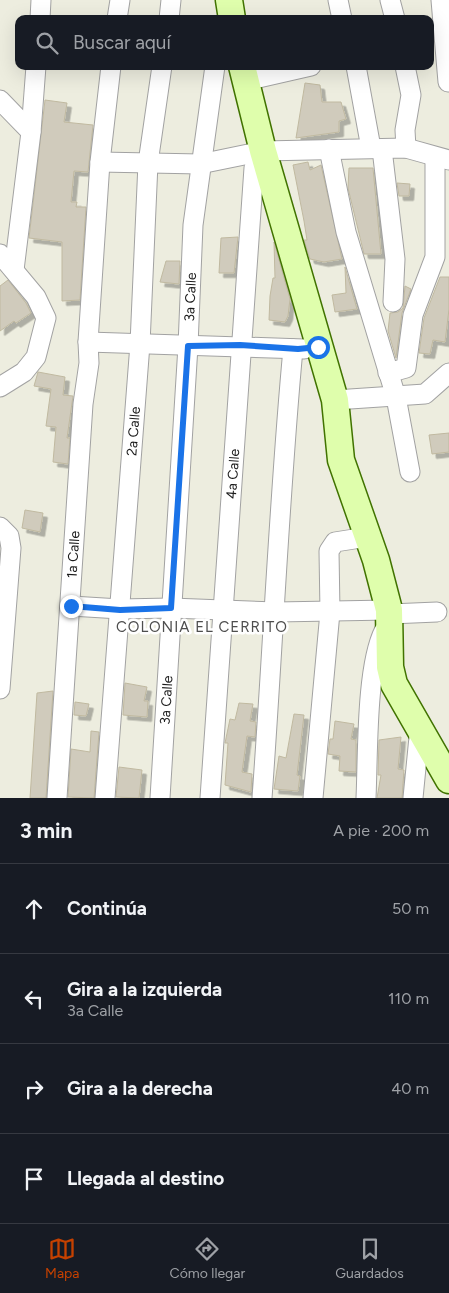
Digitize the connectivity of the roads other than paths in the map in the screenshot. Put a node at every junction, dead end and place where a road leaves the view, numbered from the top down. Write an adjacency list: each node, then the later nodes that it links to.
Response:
1 (41, 0): 7 (street)
2 (120, 0): 8 (street)
3 (172, 0): 9 (street)
4 (338, 0): 10 (street)
5 (390, 0): 11 (street)
6 (441, 0): 20 (street)
7 (40, 15)
8 (118, 15)
9 (170, 15)
10 (341, 15)
11 (394, 15)
12 (36, 70): 22 (street)
13 (111, 70): 28 (street, 1a Calle)
14 (161, 70): 29 (street, 2a Calle)
15 (214, 70): 30 (street, 3a Calle)
16 (278, 70): 19 (street)
17 (357, 70): 25 (street)
18 (406, 70): 23 (street)
19 (244, 74): 26 (street)
20 (448, 82)
21 (0, 100): 22 (street)
22 (31, 132): 33 (street)
23 (406, 148): 25 (street); 27 (street)
24 (329, 149): 25 (street); 26 (street); 40 (street)
25 (376, 149): 34 (street)
26 (263, 152): 30 (street); 37 (street, 4a Calle); 39 (street)
27 (442, 158): 32 (street)
28 (100, 162): 29 (street); 35 (street, 1a Calle)
29 (148, 163): 30 (street); 36 (street, 2a Calle)
30 (200, 164): 38 (street, 3a Calle)
31 (0, 254): 33 (street)
32 (442, 257): 40 (street)
33 (14, 270): 42 (street)
34 (393, 302)
35 (88, 342): 36 (street); 48 (street, 1a Calle)
36 (140, 344): 38 (street); 50 (street, 2a Calle)
37 (240, 345): 38 (street); 39 (street); 51 (street, 4a Calle)
38 (188, 346): 49 (street, 3a Calle)
39 (306, 348): 44 (street); 52 (street)
40 (388, 373): 43 (street)
41 (449, 373): 43 (street)
42 (0, 387)
43 (396, 397): 44 (street); 45 (street)
44 (335, 400): 47 (street)
45 (410, 472)
46 (0, 527): 56 (street)
47 (368, 537): 53 (street); 55 (street)
48 (71, 606): 50 (street); 59 (street, 1a Calle)
49 (171, 608): 50 (street); 51 (street); 61 (street, 3a Calle)
50 (120, 610): 60 (street, 2a Calle)
51 (223, 610): 52 (street); 62 (street, 4a Calle)
52 (276, 612): 53 (street); 63 (street)
53 (330, 612): 55 (street); 64 (street)
54 (437, 612): 55 (street)
55 (390, 615): 57 (street); 65 (street)
56 (0, 690)
57 (420, 728): 58 (street); 66 (street)
58 (449, 780)
59 (57, 798)
60 (105, 798)
61 (160, 798)
62 (210, 798)
63 (262, 798)
64 (313, 798)
65 (366, 798)
66 (413, 798)

